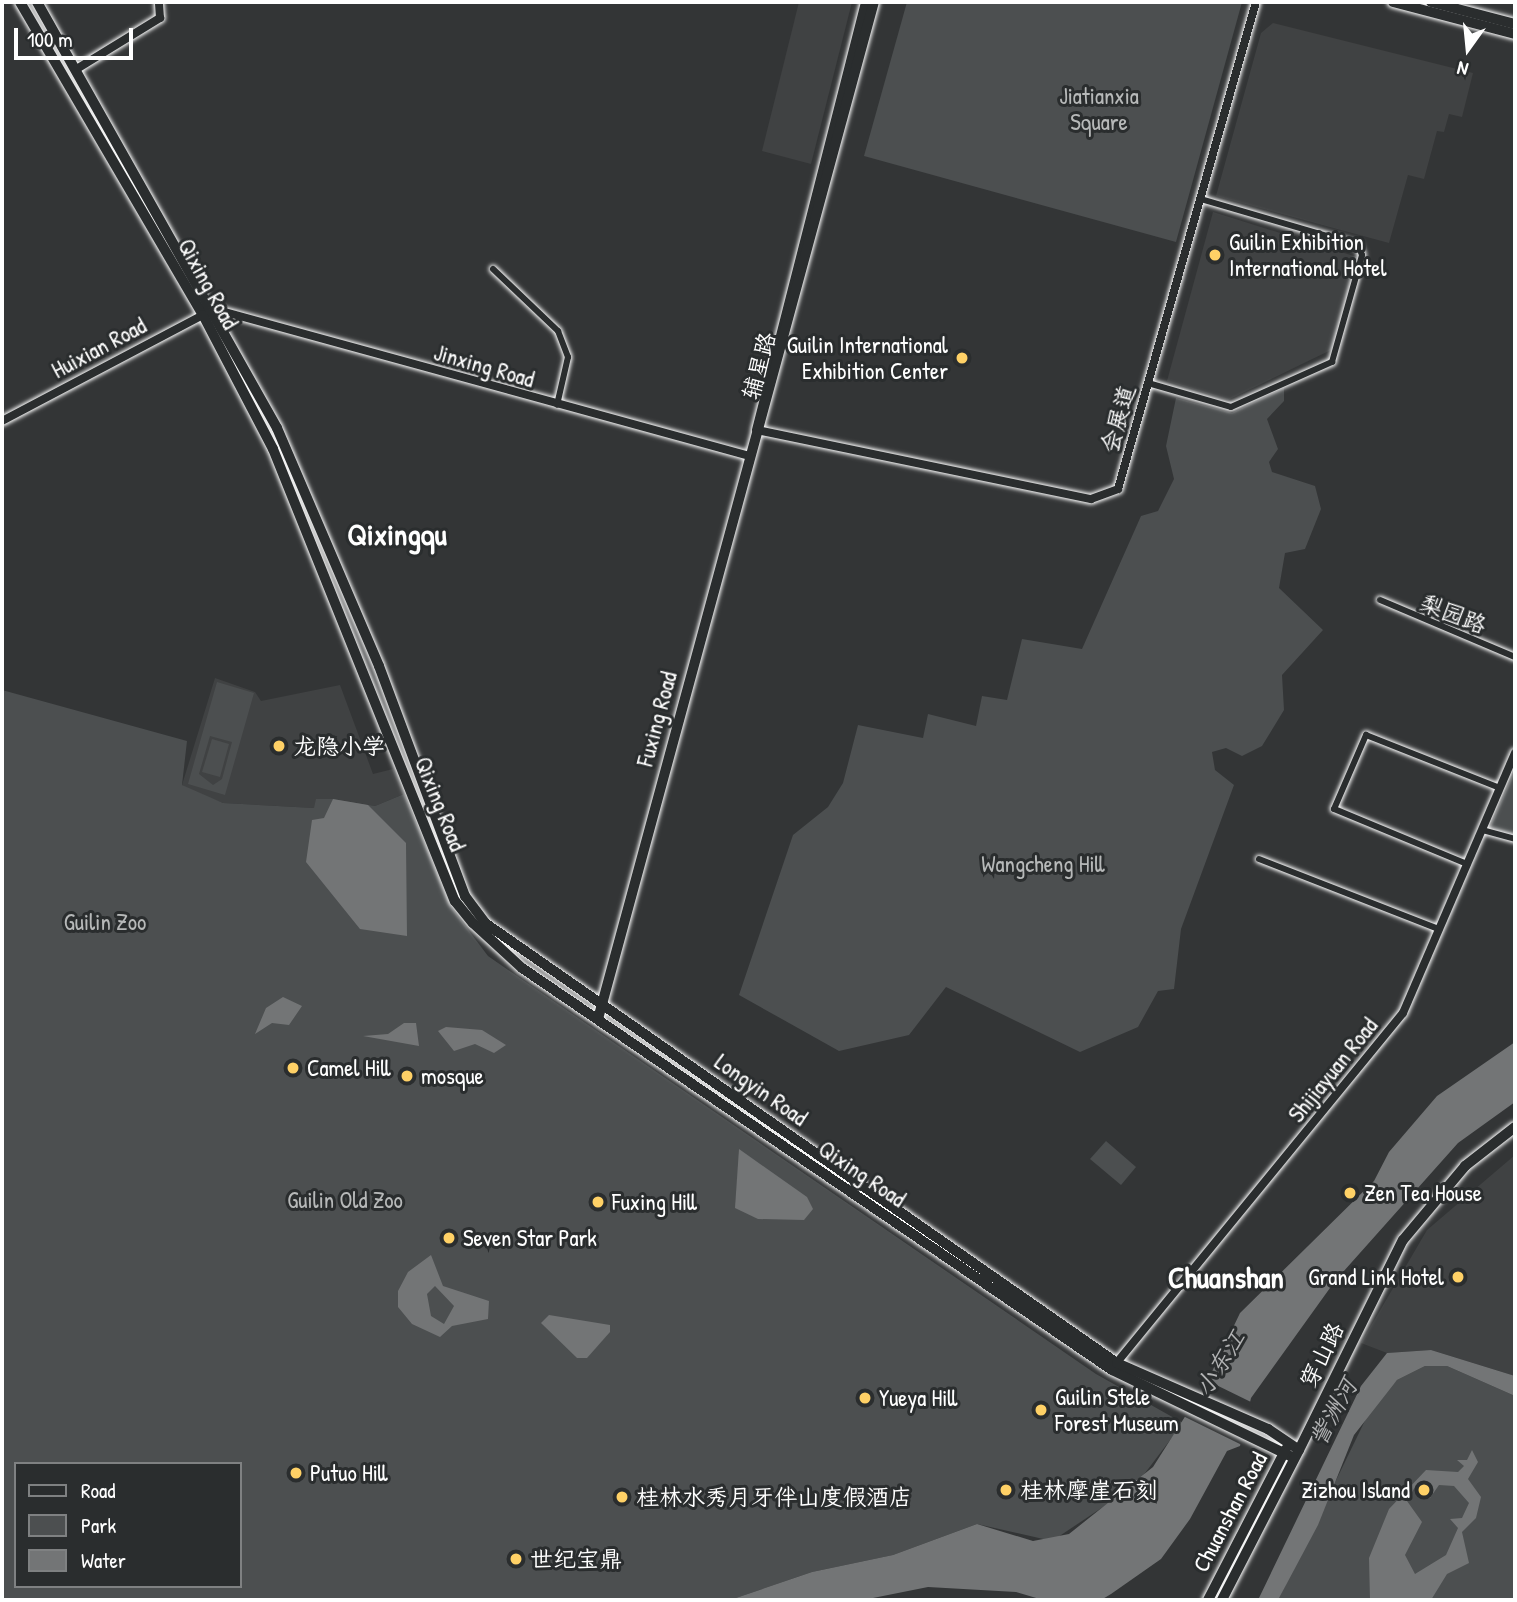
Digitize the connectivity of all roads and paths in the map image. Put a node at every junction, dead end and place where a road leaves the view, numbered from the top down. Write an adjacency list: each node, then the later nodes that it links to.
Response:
1 (20, 2): 14 (main road, Qixing Road)
2 (37, 2): 11 (main road, Qixing Road)
3 (159, 2): 11 (street)
4 (866, 2): 18 (main road, 辅星路)
5 (874, 2): 18 (main road, 辅星路)
6 (1256, 2): 12 (street, 会展道)
7 (1393, 2): 10 (main road)
8 (1430, 2): 9 (main road)
9 (1515, 24)
10 (1515, 34)
11 (75, 69): 14 (main road, Qixing Road)
12 (1201, 199): 15 (street, 会展道); 15 (street)
13 (493, 269): 16 (street)
14 (208, 312): 16 (street, Jinxing Road); 17 (street, Huixian Road); 28 (main road, Qixing Road); 31 (main road, Qixing Road)
15 (1149, 383): 18 (street, 会展道)
16 (556, 407): 19 (street, Jinxing Road)
17 (2, 421)
18 (757, 430): 19 (main road, Fuxing Road)
19 (746, 455): 30 (main road, Fuxing Road)
20 (1380, 600): 21 (street, 梨园路)
21 (1515, 657)
22 (1515, 753): 23 (street, Shijiayuan Road)
23 (1500, 788): 24 (street, Shijiayuan Road); 27 (street)
24 (1482, 830): 25 (street); 27 (street, Shijiayuan Road)
25 (1515, 839)
26 (1259, 859): 29 (street)
27 (1467, 864): 29 (street, Shijiayuan Road)
28 (485, 923): 30 (main road, Longyin Road)
29 (1439, 929): 33 (street, Shijiayuan Road)
30 (602, 1005): 31 (main road, Fuxing Road); 33 (main road, Longyin Road)
31 (598, 1019): 33 (main road, Qixing Road)
32 (1515, 1127): 34 (main road, 穿山路)
33 (1114, 1366): 34 (main road)
34 (1292, 1451): 35 (main road, Chuanshan Road); 36 (main road, Chuanshan Road)
35 (1208, 1600)
36 (1222, 1600)

